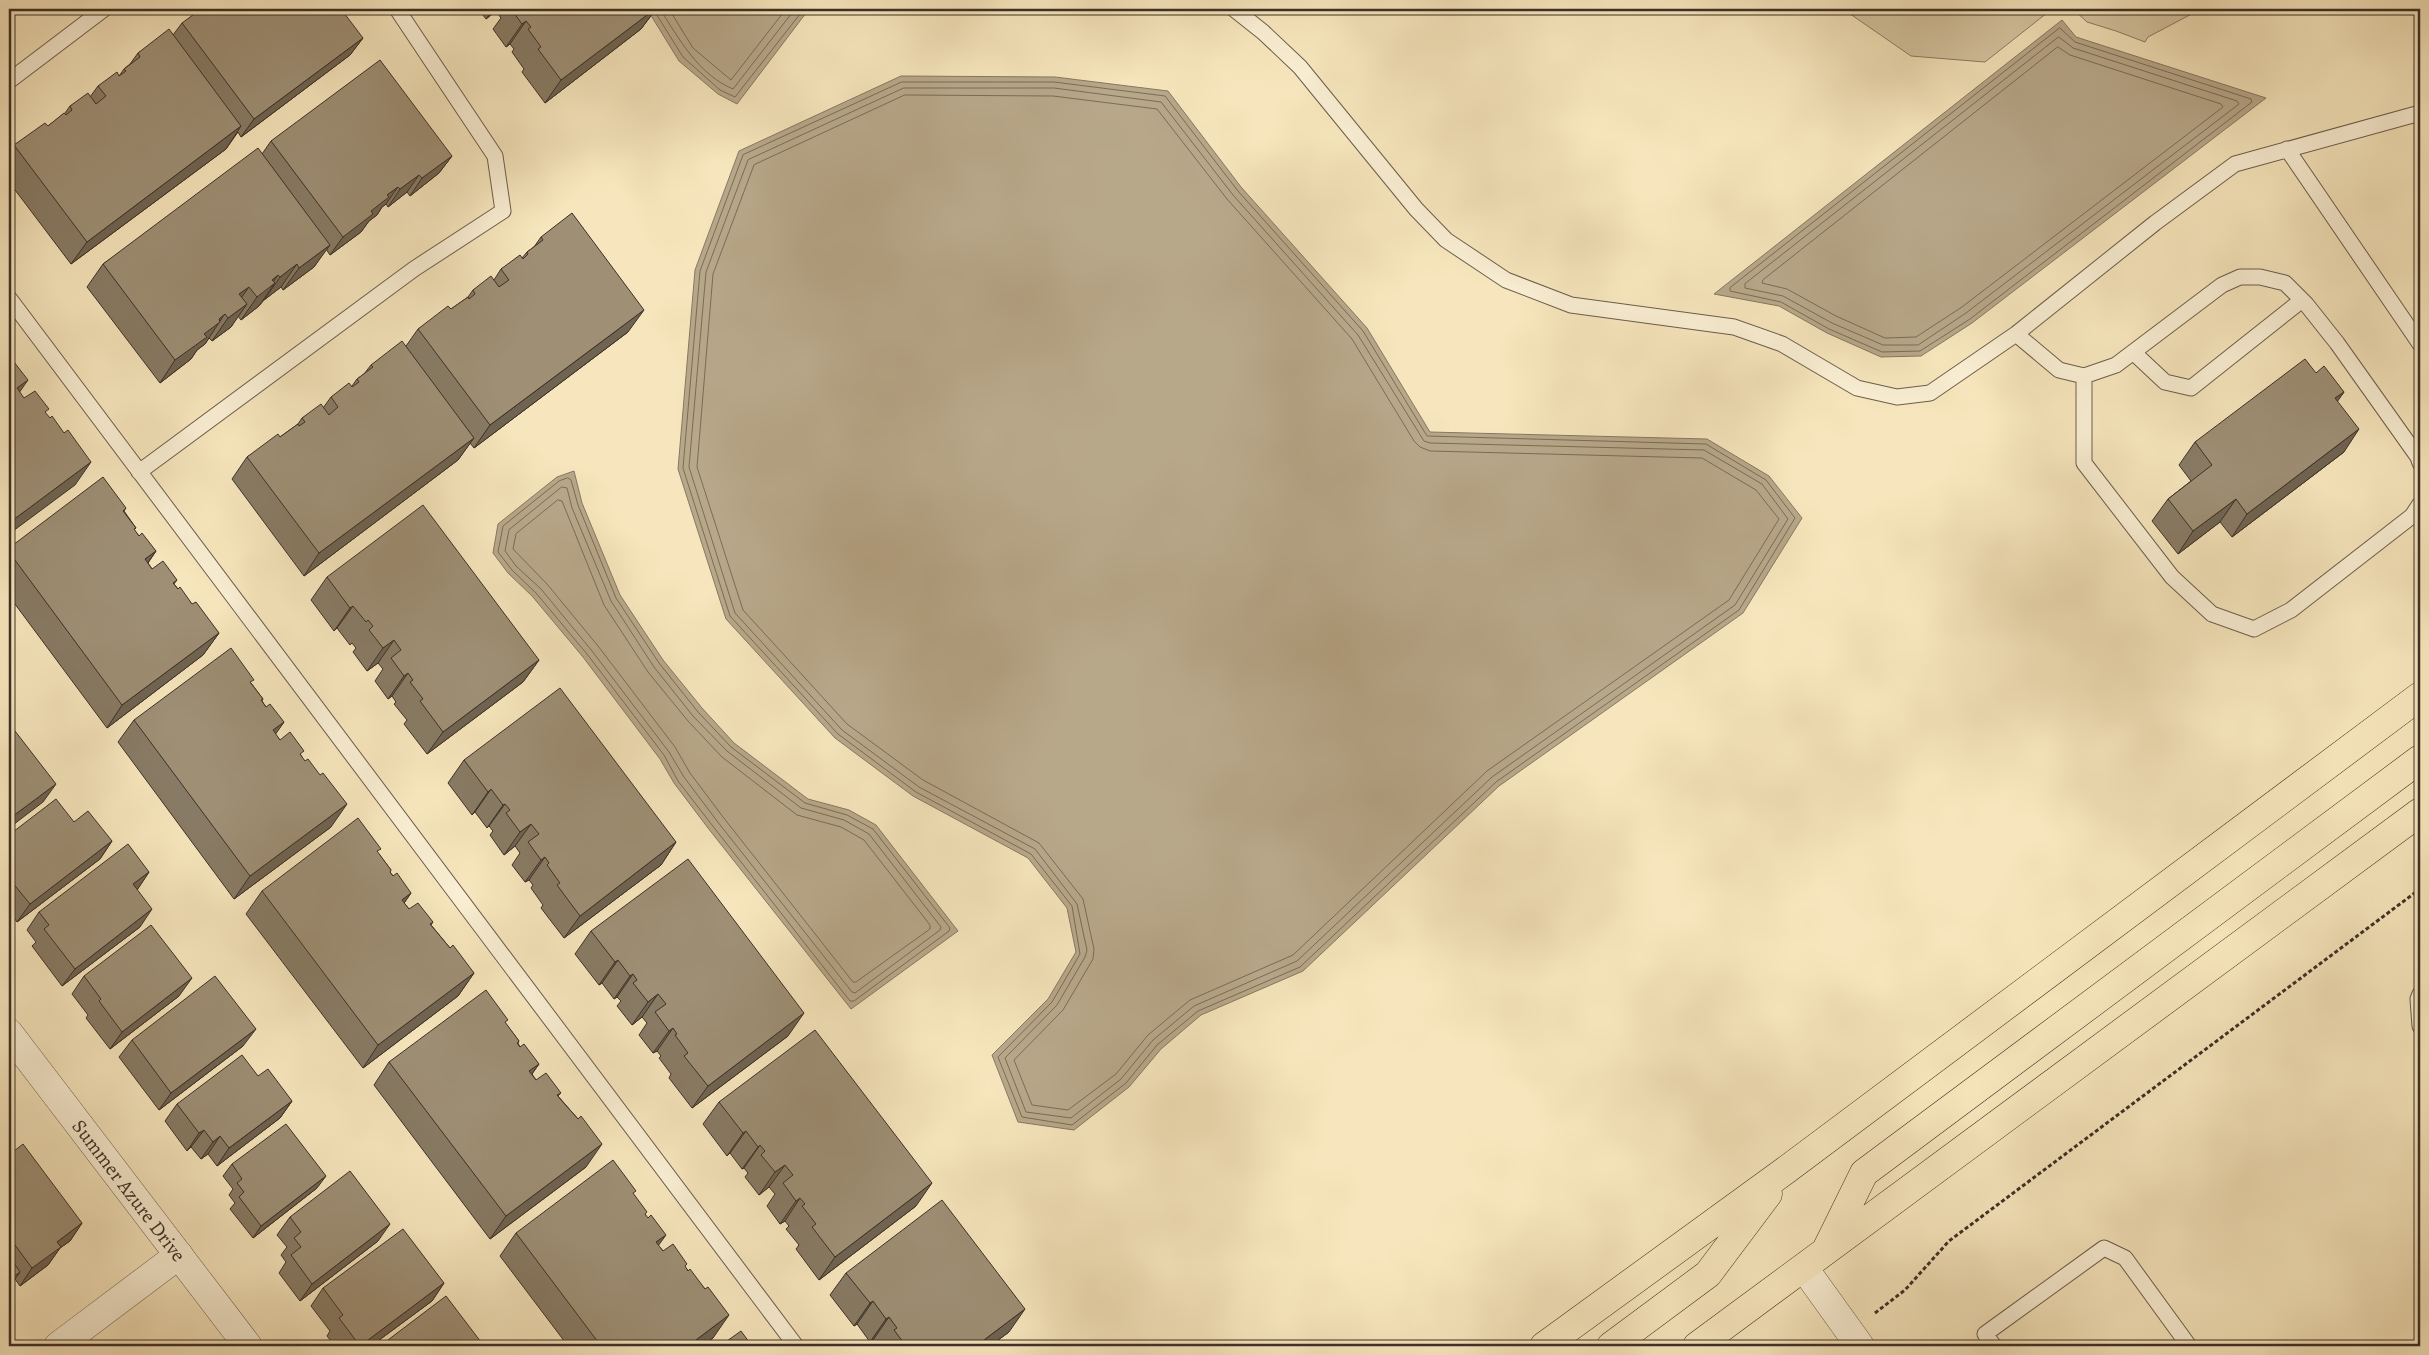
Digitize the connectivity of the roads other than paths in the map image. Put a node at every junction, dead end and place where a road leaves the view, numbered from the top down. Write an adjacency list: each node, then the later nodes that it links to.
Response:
1 (104, 9): 4 (lane)
2 (397, 9): 14 (lane)
3 (1234, 9): 9 (lane)
4 (9, 81)
5 (2420, 113): 6 (lane)
6 (2287, 149): 9 (lane); 10 (lane)
7 (9, 298): 14 (lane)
8 (2302, 300): 11 (lane); 11 (lane); 13 (lane)
9 (2016, 334): 12 (lane)
10 (2420, 344)
11 (2133, 352): 12 (lane)
12 (2084, 376): 15 (lane)
13 (2420, 463)
14 (139, 472): 27 (lane)
15 (2420, 504)
16 (2420, 696): 22 (main road)
17 (2420, 759): 24 (main road)
18 (2420, 812): 24 (main road)
19 (2420, 994): 20 (lane)
20 (2420, 1026)
21 (9, 1033): 23 (street, Summer Azure Drive)
22 (1786, 1170): 28 (main road); 29 (main road)
23 (179, 1255): 25 (street); 26 (street, Summer Azure Drive)
24 (1814, 1260): 30 (main road); 31 (street)
25 (58, 1346)
26 (248, 1346)
27 (796, 1346)
28 (1544, 1346)
29 (1611, 1346)
30 (1697, 1346)
31 (1860, 1346)
32 (1994, 1346): 33 (lane)
33 (2189, 1346)

